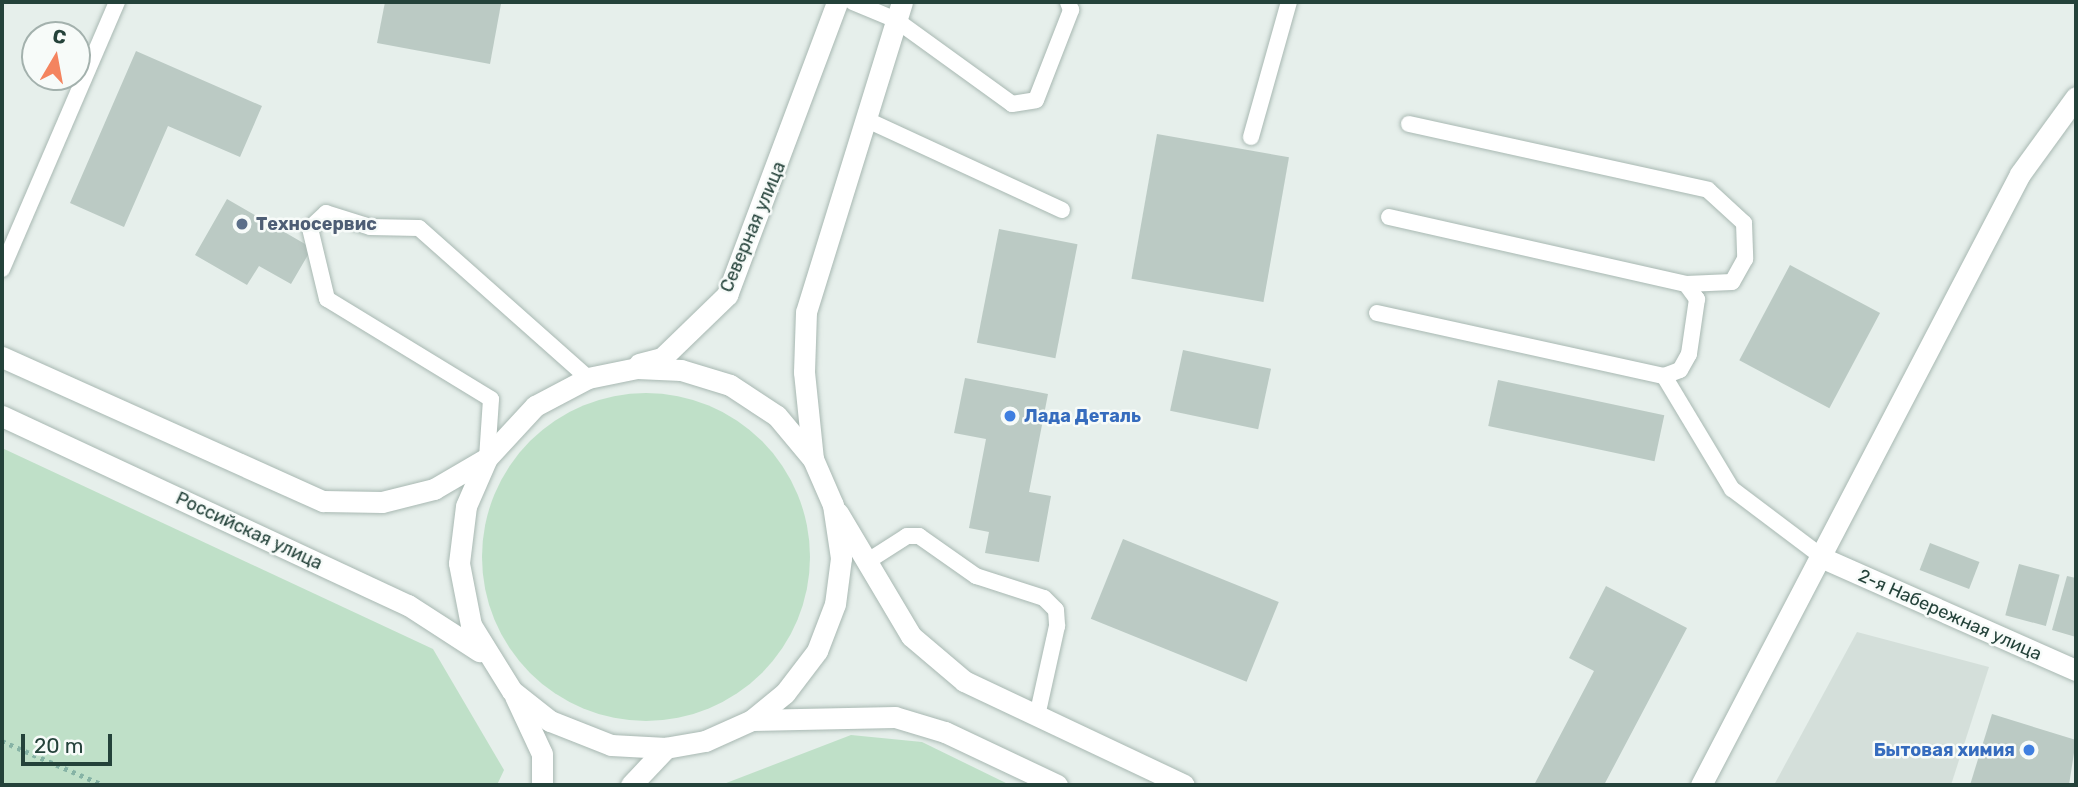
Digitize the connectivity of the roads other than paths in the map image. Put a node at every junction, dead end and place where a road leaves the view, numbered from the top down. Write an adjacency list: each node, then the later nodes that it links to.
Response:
1 (117, 2): 13 (lane)
2 (837, 2): 19 (street, Северная улица)
3 (853, 2): 6 (lane)
4 (1068, 2): 6 (lane)
5 (1289, 2): 10 (lane)
6 (899, 11): 8 (street)
7 (2076, 97): 24 (street)
8 (865, 119): 11 (lane); 22 (street)
9 (1409, 124): 15 (lane)
10 (1251, 136)
11 (1062, 210)
12 (1389, 217): 15 (lane)
13 (5, 250): 14 (lane)
14 (2, 269)
15 (1686, 284): 18 (lane)
16 (1377, 313): 18 (lane)
17 (2, 357): 21 (street)
18 (1664, 376): 24 (lane)
19 (588, 378): 21 (street); 21 (lane); 22 (street)
20 (2, 416): 26 (street, Российская улица)
21 (487, 458): 26 (street)
22 (813, 459): 23 (street)
23 (833, 505): 25 (street); 30 (street)
24 (1825, 559): 27 (street, 2-я Набережная улица); 36 (street)
25 (868, 561): 29 (street); 29 (lane)
26 (488, 659): 28 (street)
27 (2076, 670)
28 (512, 691): 31 (street); 32 (street)
29 (1037, 716): 35 (street)
30 (752, 720): 31 (street); 34 (street)
31 (666, 748): 33 (street)
32 (542, 785)
33 (631, 785)
34 (1058, 785)
35 (1184, 785)
36 (1701, 785)

